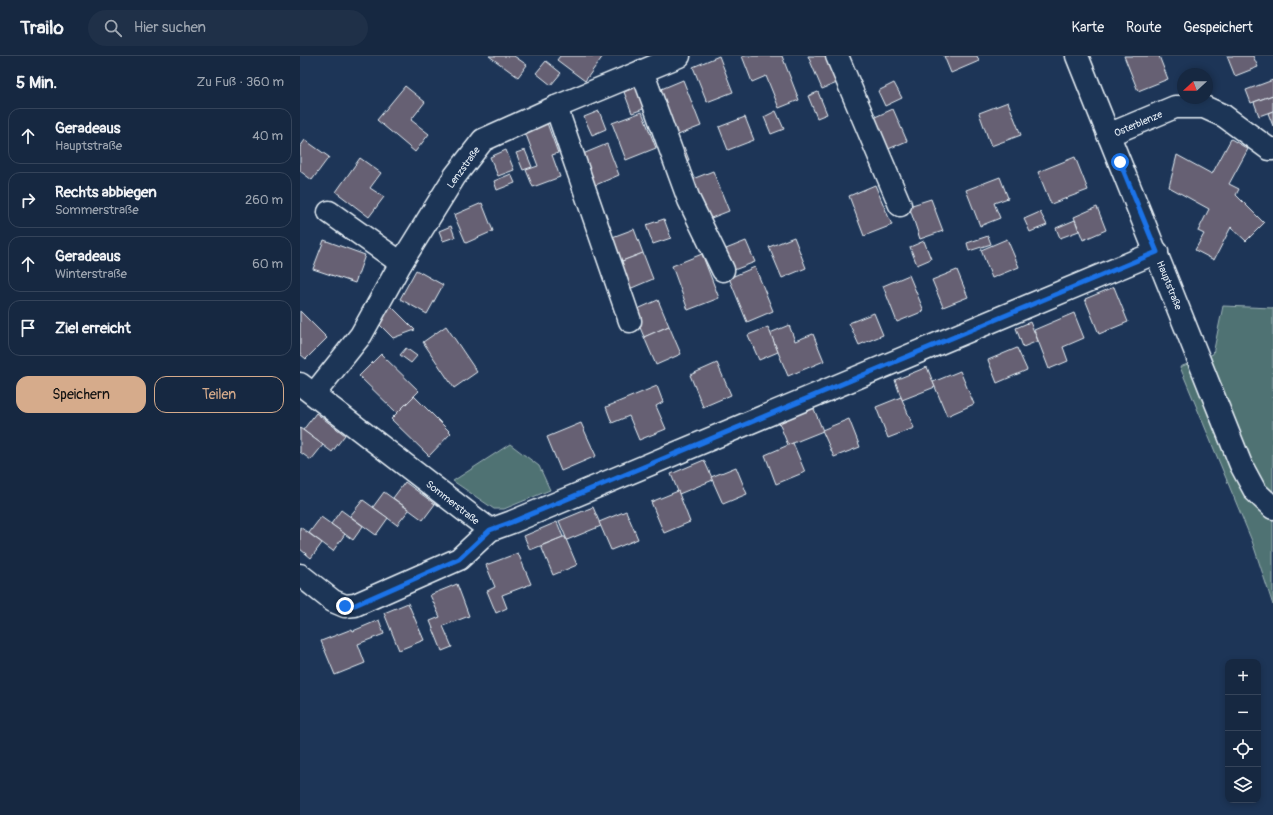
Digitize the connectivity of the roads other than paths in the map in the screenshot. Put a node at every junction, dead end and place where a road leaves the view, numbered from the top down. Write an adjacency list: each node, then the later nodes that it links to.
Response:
1 (679, 56): 4 (street, Lenzstraße)
2 (837, 56): 8 (street)
3 (1078, 56): 6 (street, Hauptstraße)
4 (642, 71): 5 (street, Lenzstraße); 12 (street)
5 (556, 107): 11 (street, Lenzstraße); 13 (street)
6 (1108, 135): 7 (street, Osterblenze); 10 (street, Hauptstraße)
7 (1273, 149)
8 (900, 205)
9 (329, 212): 11 (street)
10 (1157, 252): 15 (street, Hauptstraße); 16 (street, Sommerstraße)
11 (400, 263): 14 (street, Lenzstraße)
12 (723, 270)
13 (630, 321)
14 (307, 389): 16 (street, Sommerstraße)
15 (1273, 508)
16 (490, 530): 17 (street)
17 (300, 575)

